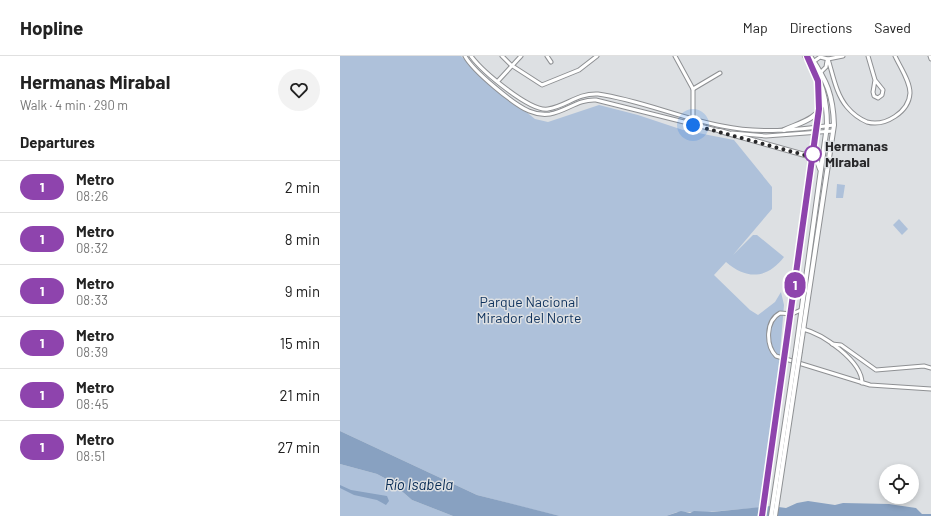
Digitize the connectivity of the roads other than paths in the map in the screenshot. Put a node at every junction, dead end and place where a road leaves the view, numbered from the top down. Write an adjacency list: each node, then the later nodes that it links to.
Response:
1 (465, 56): 26 (street)
2 (472, 56): 22 (street)
3 (502, 56): 17 (street)
4 (521, 56): 17 (street)
5 (546, 56): 15 (street)
6 (598, 56): 17 (street)
7 (675, 56): 23 (street)
8 (805, 56): 16 (main road)
9 (810, 56): 16 (main road)
10 (824, 56): 14 (street)
11 (844, 56): 14 (street)
12 (868, 56): 21 (street)
13 (896, 56): 14 (street)
14 (828, 59): 16 (street); 18 (street)
15 (551, 62)
16 (812, 63): 18 (main road); 20 (main road)
17 (512, 65): 22 (street)
18 (822, 72): 20 (street); 29 (main road)
19 (720, 73): 23 (street)
20 (818, 76): 24 (main road)
21 (875, 80): 21 (street)
22 (498, 81): 25 (street)
23 (693, 89): 27 (street)
24 (826, 98): 30 (main road); 31 (main road)
25 (564, 102): 26 (street); 27 (street)
26 (567, 108): 28 (street)
27 (693, 119): 28 (street); 31 (street)
28 (693, 125): 32 (street)
29 (834, 126): 30 (street); 33 (main road)
30 (827, 129): 31 (street); 32 (street); 33 (street); 34 (main road)
31 (784, 130)
32 (720, 131): 34 (main road)
33 (833, 131): 38 (main road)
34 (820, 178): 35 (main road)
35 (801, 310): 36 (street); 37 (main road)
36 (792, 314): 37 (street); 42 (street)
37 (800, 321): 40 (main road)
38 (803, 329): 39 (street); 40 (main road)
39 (832, 344): 41 (street); 42 (street)
40 (798, 350): 44 (main road, bridge); 45 (main road, bridge)
41 (931, 368)
42 (862, 383): 43 (street)
43 (931, 389)
44 (772, 516)
45 (775, 516)

